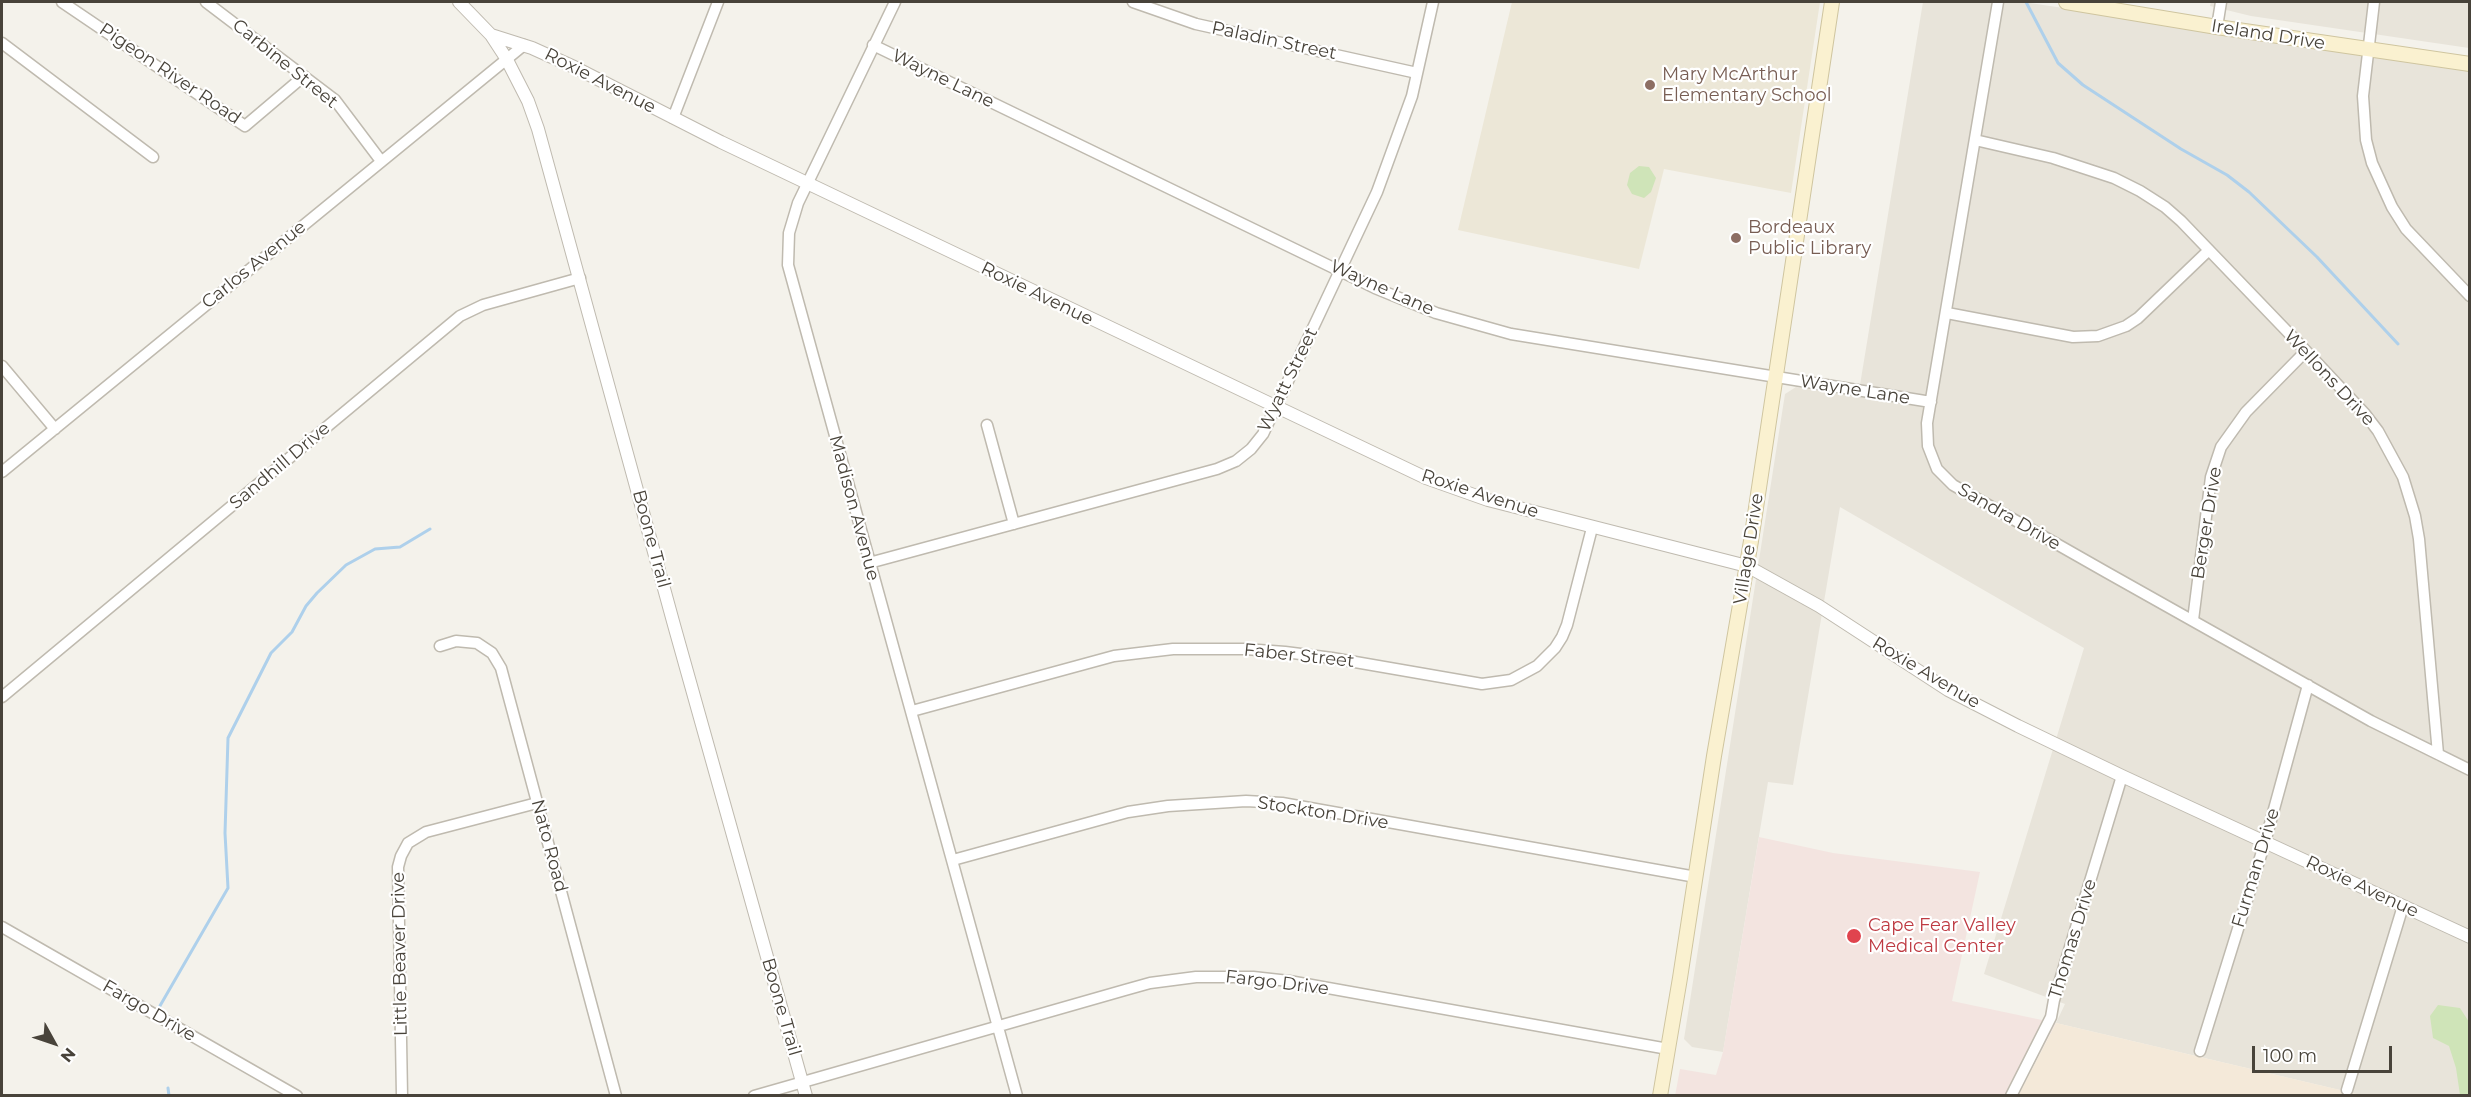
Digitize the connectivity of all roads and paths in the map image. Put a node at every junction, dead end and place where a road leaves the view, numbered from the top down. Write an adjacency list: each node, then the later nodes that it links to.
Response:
1 (62, 2): 22 (street, Pigeon River Road)
2 (206, 2): 22 (street, Carbine Street)
3 (459, 2): 14 (street, Boone Trail)
4 (895, 2): 17 (street, Madison Avenue)
5 (1133, 2): 21 (street, Paladin Street)
6 (1433, 2): 21 (street, Wyatt Street)
7 (1832, 2): 35 (main road, Village Drive)
8 (1998, 2): 24 (street, Sandra Drive)
9 (2066, 2): 13 (main road, Ireland Drive)
10 (2221, 2): 13 (street)
11 (2374, 2): 18 (street)
12 (713, 4): 23 (street)
13 (2217, 27): 18 (main road, Ireland Drive)
14 (491, 35): 16 (street, Roxie Avenue); 19 (street, Boone Trail)
15 (2, 43): 25 (street)
16 (524, 45): 19 (street, Carlos Avenue); 23 (street, Roxie Avenue)
17 (873, 45): 27 (street, Madison Avenue); 29 (street, Wayne Lane)
18 (2369, 50): 20 (main road, Ireland Drive); 31 (street)
19 (506, 58): 26 (street, Carlos Avenue); 30 (street, Boone Trail)
20 (2469, 64)
21 (1417, 73): 29 (street, Wyatt Street)
22 (304, 76): 26 (street, Carbine Street)
23 (674, 118): 27 (street, Roxie Avenue)
24 (1975, 141): 28 (street, Wellons Drive); 32 (street, Sandra Drive)
25 (153, 157)
26 (381, 161): 39 (street, Carlos Avenue)
27 (808, 182): 37 (street, Roxie Avenue); 43 (street, Madison Avenue)
28 (2209, 250): 32 (street); 33 (street, Wellons Drive)
29 (1341, 270): 35 (street, Wayne Lane); 37 (street, Wyatt Street)
30 (580, 278): 48 (street, Sandhill Drive); 63 (street, Boone Trail)
31 (2469, 296)
32 (1947, 313): 36 (street, Sandra Drive)
33 (2306, 351): 45 (street, Berger Drive); 50 (street, Wellons Drive)
34 (2, 366): 39 (street)
35 (1776, 377): 36 (street, Wayne Lane); 44 (main road, Village Drive)
36 (1931, 402): 45 (street, Sandra Drive)
37 (1276, 408): 41 (street, Wyatt Street); 42 (street, Roxie Avenue)
38 (987, 425): 41 (street)
39 (54, 429): 40 (street, Carlos Avenue)
40 (2, 472)
41 (1014, 524): 43 (street, Wyatt Street)
42 (1592, 528): 44 (street, Roxie Avenue); 49 (street, Faber Street)
43 (869, 563): 49 (street, Madison Avenue)
44 (1747, 566): 52 (street, Roxie Avenue); 56 (main road, Village Drive)
45 (2193, 620): 47 (street, Sandra Drive)
46 (440, 646): 53 (street, Nato Road)
47 (2308, 685): 50 (street, Sandra Drive); 54 (street, Furman Drive)
48 (2, 697)
49 (912, 711): 55 (street, Madison Avenue)
50 (2438, 754): 51 (street)
51 (2469, 770)
52 (2122, 777): 54 (street, Roxie Avenue); 72 (street, Thomas Drive)
53 (537, 803): 66 (street, Little Beaver Drive); 67 (street, Nato Road)
54 (2265, 842): 57 (street, Roxie Avenue); 62 (street, Furman Drive)
55 (954, 860): 56 (street, Stockton Drive); 60 (street, Madison Avenue)
56 (1696, 877): 61 (main road, Village Drive)
57 (2403, 906): 59 (street, Roxie Avenue); 64 (street)
58 (2, 927): 65 (street, Fargo Drive)
59 (2469, 938)
60 (999, 1026): 61 (street, Fargo Drive); 63 (street, Fargo Drive); 70 (street, Madison Avenue)
61 (1668, 1049): 71 (main road, Village Drive)
62 (2200, 1051)
63 (802, 1081): 68 (street, Fargo Drive); 69 (street, Boone Trail)
64 (2347, 1090)
65 (297, 1095)
66 (402, 1095)
67 (616, 1095)
68 (754, 1095)
69 (806, 1095)
70 (1017, 1095)
71 (1660, 1095)
72 (2011, 1095)

